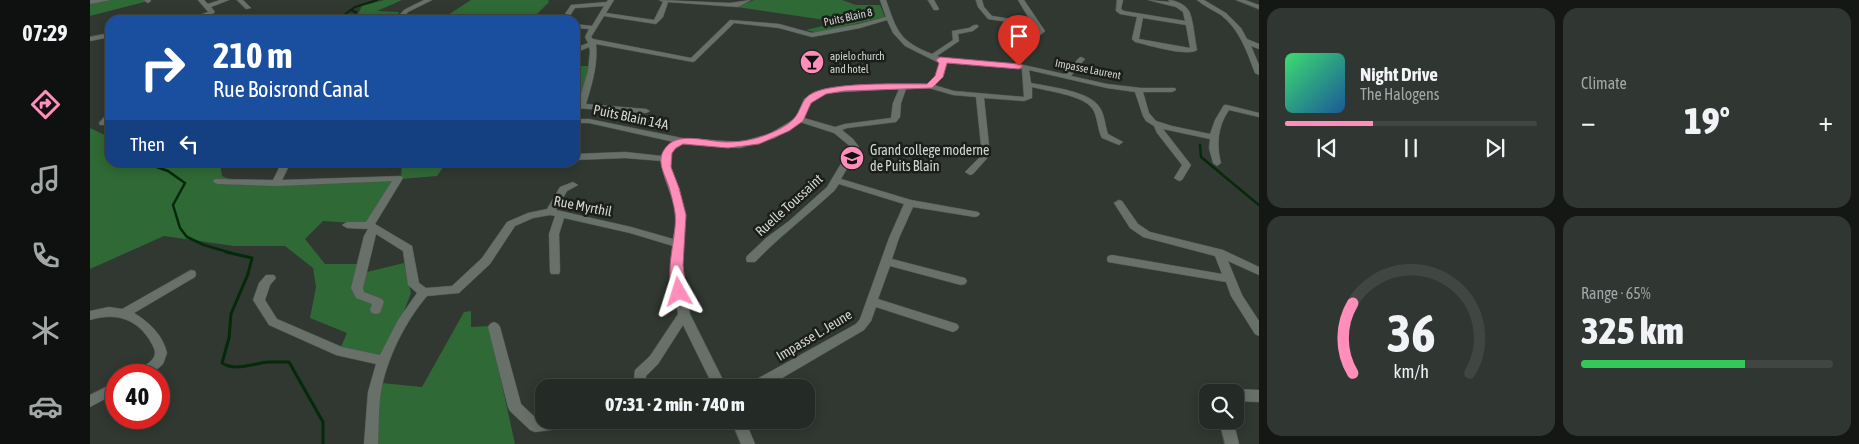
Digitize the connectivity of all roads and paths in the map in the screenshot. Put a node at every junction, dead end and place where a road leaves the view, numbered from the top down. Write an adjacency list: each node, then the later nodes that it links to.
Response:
1 (107, 0): 18 (street)
2 (226, 0): 19 (street)
3 (240, 0): 25 (street)
4 (429, 0): 30 (street)
5 (581, 0): 22 (street)
6 (662, 0): 7 (street)
7 (667, 0): 8 (street); 28 (street)
8 (748, 0)
9 (883, 0): 33 (street)
10 (931, 0): 27 (street)
11 (1021, 0): 35 (street)
12 (1120, 0): 32 (street)
13 (1151, 0): 23 (street)
14 (1171, 0): 23 (street)
15 (1200, 0): 41 (street)
16 (1238, 0): 26 (street)
17 (90, 2): 18 (street)
18 (98, 2): 24 (street)
19 (203, 2): 29 (street)
20 (609, 2): 22 (street); 28 (street)
21 (980, 3): 35 (street)
22 (596, 4): 31 (street)
23 (1178, 5): 34 (street)
24 (90, 6)
25 (248, 8)
26 (1259, 8)
27 (936, 9)
28 (602, 14): 38 (street)
29 (206, 15)
30 (402, 15)
31 (567, 15)
32 (1140, 17): 34 (street); 34 (street)
33 (888, 18): 42 (street, Puits Blain 8); 46 (street)
34 (1190, 24)
35 (1038, 25): 43 (street)
36 (976, 26): 46 (street)
37 (580, 27): 38 (street)
38 (594, 28): 42 (street)
39 (105, 36): 40 (street)
40 (90, 39)
41 (1244, 40): 44 (street); 50 (street)
42 (592, 42): 45 (street); 58 (street)
43 (1005, 42)
44 (1259, 47)
45 (580, 48)
46 (932, 56): 47 (street)
47 (940, 60): 49 (street, Impasse Laurent); 53 (street)
48 (1081, 60): 51 (street)
49 (1024, 68): 51 (street, Impasse Laurent); 52 (street)
50 (1259, 73)
51 (1066, 77): 55 (street, Impasse Laurent)
52 (1028, 84): 57 (street); 68 (street)
53 (929, 86): 54 (street); 57 (street)
54 (903, 88): 62 (street); 65 (street)
55 (1138, 89): 56 (street, Impasse Laurent); 64 (street)
56 (1172, 90)
57 (980, 95): 73 (street)
58 (580, 101)
59 (580, 106): 60 (street)
60 (646, 111)
61 (1259, 115): 66 (street)
62 (799, 119): 65 (street, Ruelle Toussaint); 67 (street, Puits Blain 14A)
63 (580, 121): 67 (street, Puits Blain 14A)
64 (1157, 124): 66 (street); 74 (street)
65 (836, 130): 75 (street, Ruelle Toussaint)
66 (1213, 137): 71 (street)
67 (682, 141): 70 (street)
68 (1119, 142)
69 (580, 157): 70 (street)
70 (665, 160): 85 (street)
71 (1217, 163)
72 (284, 167): 77 (street)
73 (970, 172)
74 (1180, 178)
75 (836, 180): 79 (street); 87 (street, Ruelle Toussaint)
76 (218, 181): 77 (street)
77 (276, 182): 84 (street)
78 (573, 185): 81 (street)
79 (910, 203): 82 (street); 89 (street, Impasse L. Jeune)
80 (1118, 203): 86 (street)
81 (555, 213): 85 (street, Rue Myrthil); 90 (street); 96 (street, Rue Myrthil)
82 (975, 214)
83 (347, 225): 84 (street)
84 (371, 226): 96 (street); 98 (street)
85 (679, 244): 100 (street)
86 (1219, 252): 91 (street); 94 (street)
87 (751, 258)
88 (1112, 259): 94 (street)
89 (886, 261): 95 (street); 97 (street, Impasse L. Jeune)
90 (555, 271)
91 (1259, 271)
92 (191, 274): 99 (street)
93 (270, 278): 105 (street)
94 (1230, 280): 104 (street)
95 (961, 281)
96 (424, 292): 105 (street)
97 (872, 301): 103 (street); 109 (street, Impasse L. Jeune)
98 (376, 310)
99 (123, 314): 101 (street); 106 (street)
100 (684, 314): 107 (street); 108 (street)
101 (90, 316)
102 (494, 327): 114 (street)
103 (952, 327)
104 (1259, 331)
105 (384, 360): 117 (street)
106 (155, 364)
107 (640, 379)
108 (716, 379)
109 (769, 379)
110 (105, 393): 113 (street)
111 (1244, 395): 112 (street)
112 (1259, 396)
113 (90, 401)
114 (535, 426)
115 (742, 429): 118 (street)
116 (1228, 429): 119 (street)
117 (371, 444)
118 (748, 444)
119 (1232, 444)

